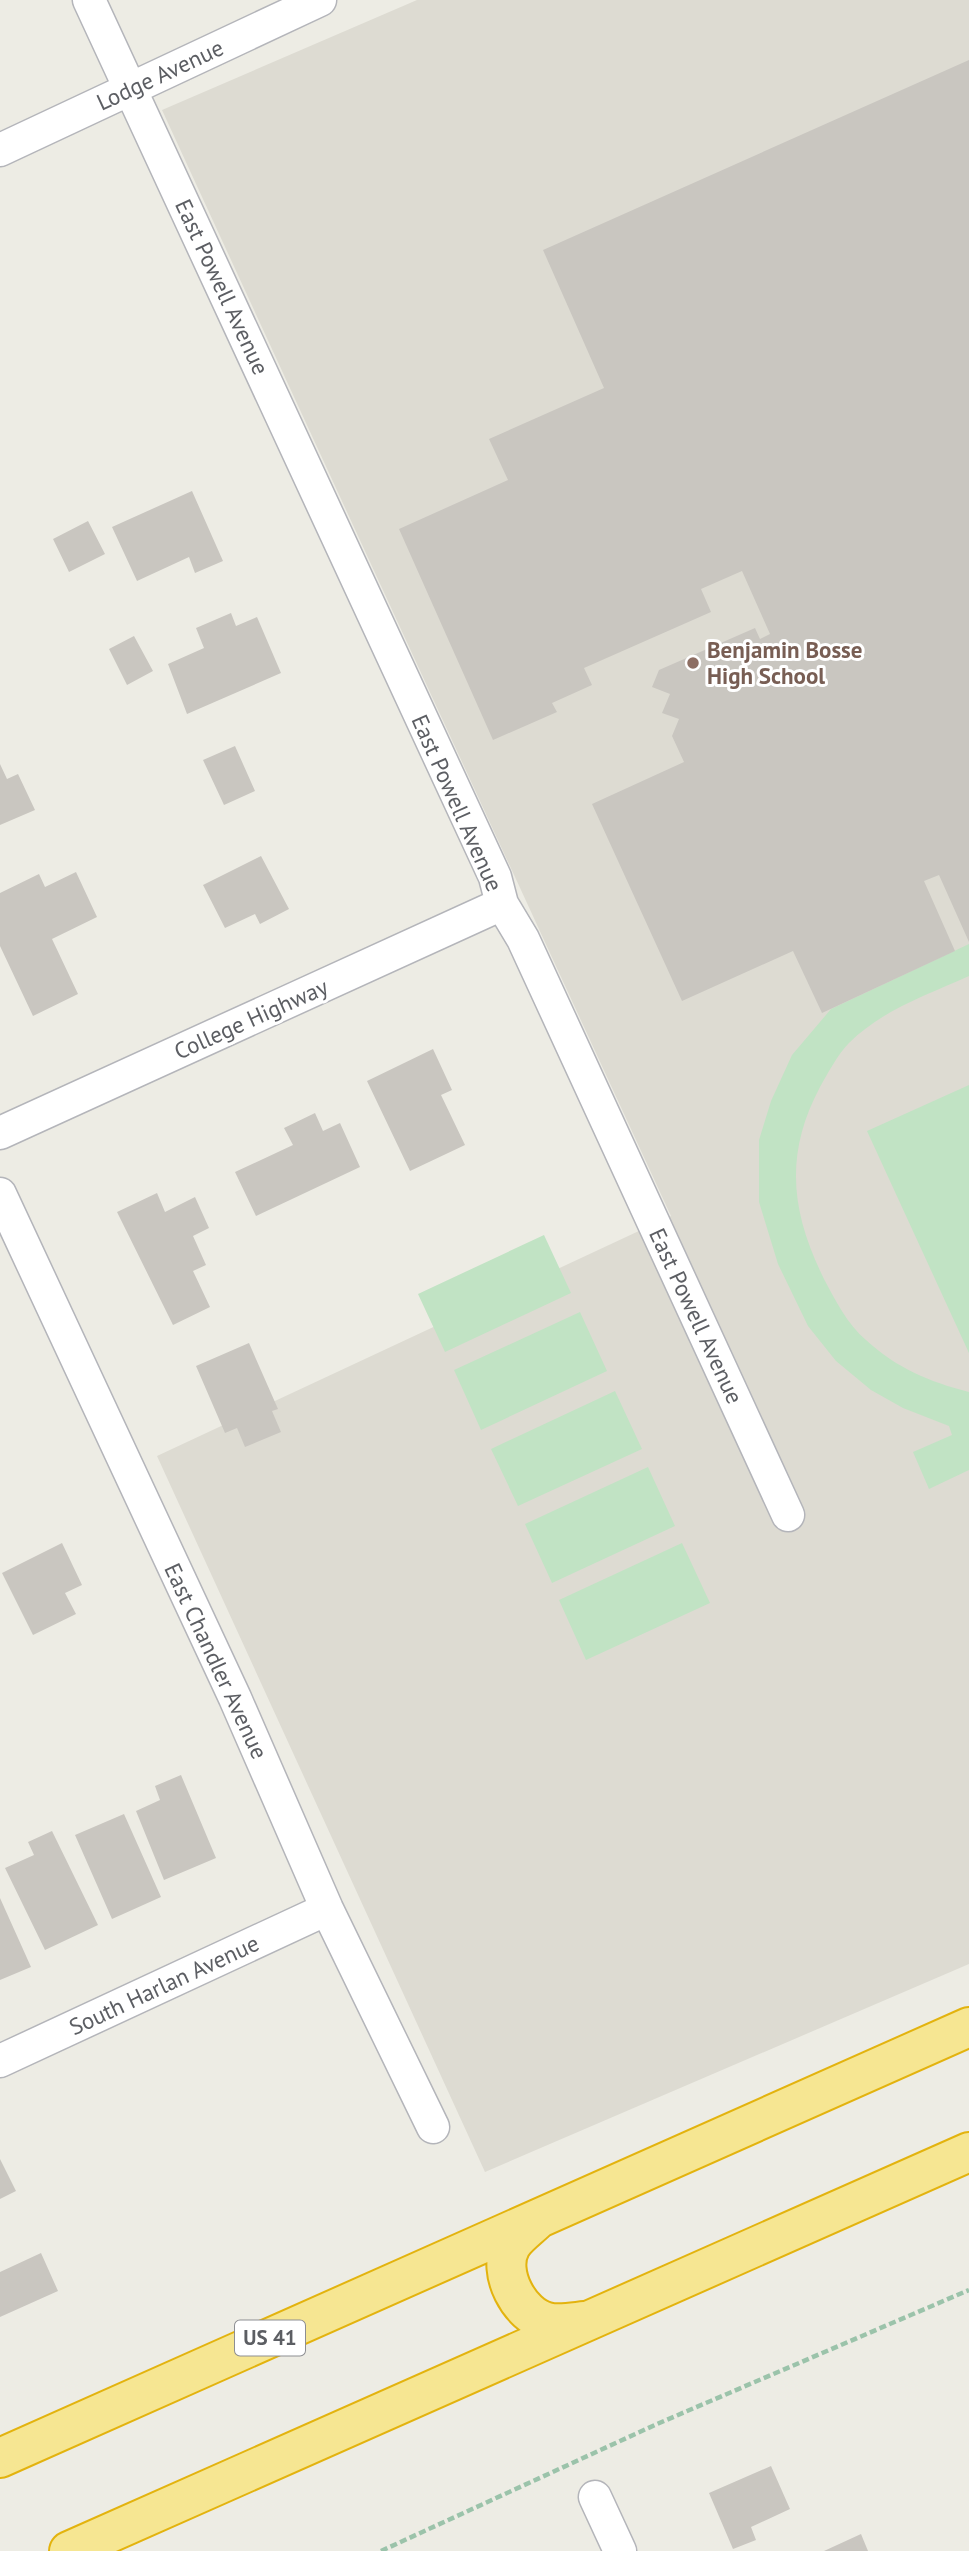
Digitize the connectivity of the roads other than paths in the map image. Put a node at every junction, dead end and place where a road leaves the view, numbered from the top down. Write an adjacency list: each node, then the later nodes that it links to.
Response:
1 (89, 0): 3 (street, East Powell Avenue)
2 (320, 0): 3 (street, Lodge Avenue)
3 (131, 88): 4 (street, Lodge Avenue); 5 (street, East Powell Avenue)
4 (0, 150)
5 (502, 905): 6 (street, College Highway); 8 (street, East Powell Avenue)
6 (0, 1133)
7 (0, 1194): 9 (street, East Chandler Avenue)
8 (788, 1515)
9 (327, 1909): 11 (street, South Harlan Avenue); 12 (street, East Chandler Avenue)
10 (969, 2026): 14 (highway, US 41)
11 (0, 2061)
12 (433, 2127)
13 (969, 2152): 15 (highway)
14 (540, 2218): 15 (highway); 16 (highway, US 41)
15 (587, 2321): 18 (highway)
16 (0, 2459)
17 (595, 2497): 19 (street)
18 (69, 2551)
19 (620, 2551)

